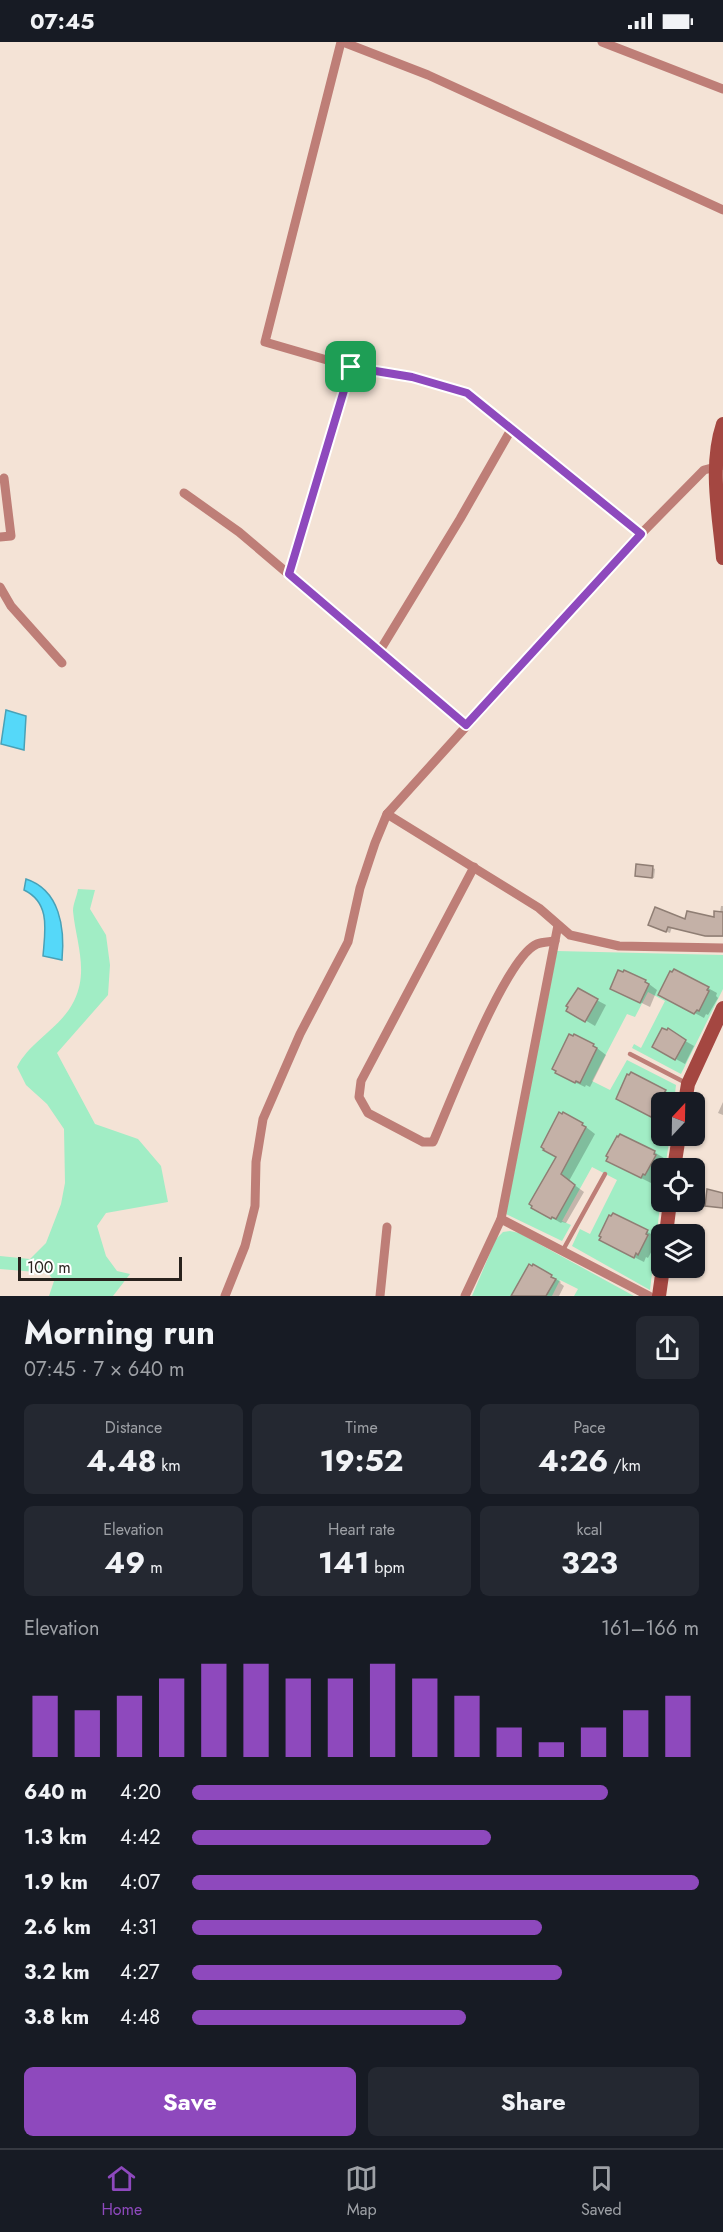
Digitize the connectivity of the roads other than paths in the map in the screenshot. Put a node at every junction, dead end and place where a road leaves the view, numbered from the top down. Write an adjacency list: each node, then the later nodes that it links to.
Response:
1 (342, 42): 4 (street); 5 (street)
2 (602, 42): 3 (street)
3 (723, 89)
4 (723, 210)
5 (351, 367): 7 (street); 14 (street)
6 (723, 423): 8 (main road)
7 (512, 428): 11 (street); 16 (street)
8 (719, 466): 11 (street); 13 (main road)
9 (4, 478): 12 (street)
10 (184, 492): 14 (street)
11 (641, 534): 18 (street)
12 (0, 537)
13 (723, 558)
14 (289, 574): 16 (street)
15 (0, 587): 17 (street)
16 (378, 652): 18 (street)
17 (62, 663)
18 (466, 725): 19 (street)
19 (387, 814): 20 (street); 36 (street)
20 (474, 867): 21 (street); 22 (street)
21 (558, 925): 22 (street); 23 (street)
22 (555, 941): 31 (street)
23 (723, 948)
24 (723, 1008): 27 (main road)
25 (723, 1020): 27 (main road)
26 (630, 1054): 27 (lane)
27 (690, 1085): 28 (main road); 29 (main road)
28 (688, 1092)
29 (690, 1092)
30 (605, 1174): 33 (lane)
31 (501, 1219): 33 (street); 38 (street)
32 (387, 1227): 37 (street)
33 (563, 1251): 39 (street)
34 (662, 1278): 40 (main road)
35 (668, 1278): 41 (main road)
36 (225, 1296)
37 (380, 1296)
38 (465, 1296)
39 (648, 1296)
40 (659, 1296)
41 (666, 1296)

